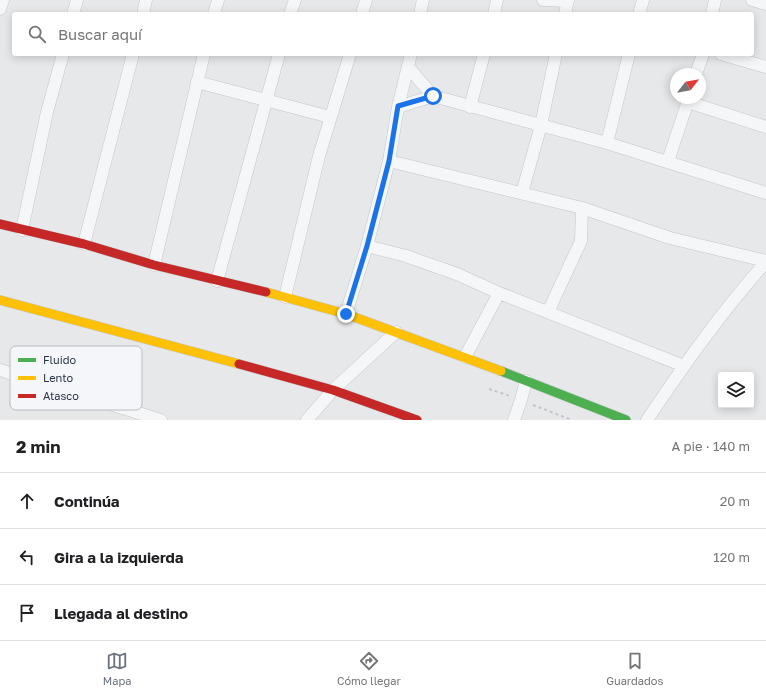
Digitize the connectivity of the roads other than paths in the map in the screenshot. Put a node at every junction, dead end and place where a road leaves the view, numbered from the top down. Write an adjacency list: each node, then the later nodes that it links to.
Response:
1 (3, 0): 15 (street)
2 (77, 0): 16 (street)
3 (146, 0): 17 (street)
4 (218, 0): 18 (street)
5 (294, 0): 19 (street)
6 (366, 0): 20 (street)
7 (423, 0): 21 (street)
8 (497, 0): 22 (street)
9 (543, 0): 13 (street)
10 (643, 0): 24 (street)
11 (715, 0): 25 (street)
12 (752, 0): 14 (street)
13 (568, 1): 23 (street)
14 (766, 4)
15 (0, 9)
16 (74, 12)
17 (143, 12)
18 (215, 12)
19 (291, 12)
20 (363, 12)
21 (420, 12)
22 (494, 12)
23 (565, 12)
24 (640, 12)
25 (712, 12)
26 (62, 56): 57 (street)
27 (132, 56): 58 (street)
28 (204, 56): 40 (street)
29 (278, 56): 42 (street)
30 (349, 56): 47 (street)
31 (411, 56): 37 (street)
32 (483, 56): 46 (street)
33 (556, 56): 48 (street)
34 (629, 56): 50 (street)
35 (702, 56): 39 (street)
36 (728, 56): 38 (street)
37 (408, 67): 41 (street); 45 (street)
38 (766, 67)
39 (698, 68)
40 (197, 82): 42 (street); 61 (street)
41 (433, 96): 45 (street); 46 (street)
42 (266, 100): 47 (street); 62 (street)
43 (687, 104): 52 (street)
44 (699, 104): 49 (street)
45 (398, 106): 51 (street)
46 (470, 107): 48 (street)
47 (330, 117): 64 (street)
48 (541, 124): 50 (street); 54 (street)
49 (766, 128)
50 (607, 143): 52 (street)
51 (389, 161): 54 (street); 59 (street)
52 (668, 161): 53 (street)
53 (766, 193)
54 (522, 194): 55 (street)
55 (582, 208): 60 (street); 66 (street)
56 (0, 224): 57 (street)
57 (22, 230): 58 (street)
58 (84, 244): 61 (street)
59 (367, 246): 63 (street); 67 (street)
60 (766, 261): 70 (street)
61 (154, 265): 62 (street)
62 (217, 281): 64 (street)
63 (499, 293): 66 (street); 69 (street)
64 (285, 297): 67 (street)
65 (0, 300): 74 (street)
66 (548, 312): 70 (street)
67 (346, 314): 68 (street)
68 (396, 332): 69 (street); 74 (street)
69 (465, 357): 73 (street)
70 (684, 366): 81 (street)
71 (0, 370): 72 (street)
72 (10, 373)
73 (526, 381): 79 (street); 80 (street)
74 (333, 390): 77 (street); 78 (street)
75 (128, 410): 76 (street)
76 (160, 420)
77 (306, 420)
78 (417, 420)
79 (514, 420)
80 (626, 420)
81 (647, 420)

